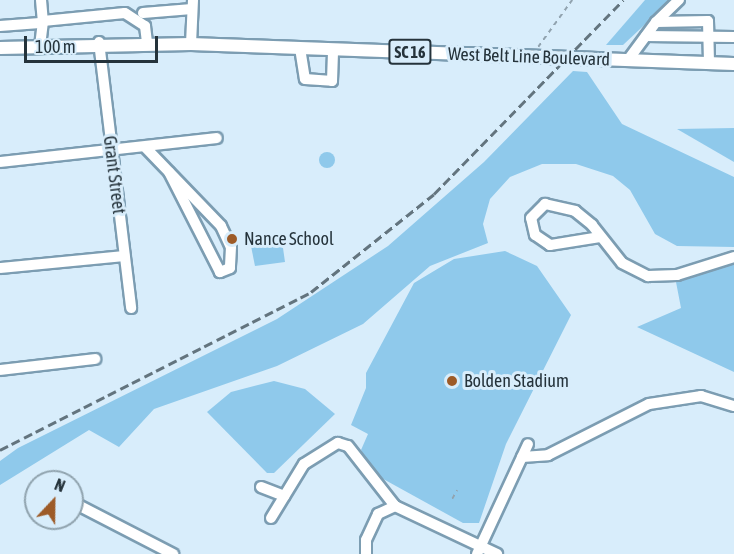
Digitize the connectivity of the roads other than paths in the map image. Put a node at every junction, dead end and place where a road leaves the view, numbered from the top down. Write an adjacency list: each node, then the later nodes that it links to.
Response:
1 (41, 0): 5 (street)
2 (679, 0): 6 (street)
3 (192, 4): 4 (street); 13 (street)
4 (143, 13)
5 (41, 22): 7 (street); 12 (street); 14 (street)
6 (656, 22): 8 (street); 9 (street)
7 (0, 26)
8 (646, 36): 9 (street); 18 (street)
9 (709, 37): 10 (street); 19 (street)
10 (734, 37)
11 (99, 42): 12 (main road, West Belt Line Boulevard / SC 16); 14 (main road, West Belt Line Boulevard / SC 16); 23 (street, Grant Street)
12 (147, 43): 13 (main road, West Belt Line Boulevard / SC 16)
13 (191, 44): 16 (main road, West Belt Line Boulevard / SC 16)
14 (40, 45): 15 (main road, West Belt Line Boulevard / SC 16)
15 (0, 48)
16 (300, 48): 17 (main road, West Belt Line Boulevard / SC 16); 17 (street)
17 (333, 49): 18 (main road, West Belt Line Boulevard / SC 16)
18 (628, 60): 19 (main road, West Belt Line Boulevard / SC 16)
19 (709, 63): 20 (main road, West Belt Line Boulevard / SC 16)
20 (734, 64)
21 (217, 138): 22 (street)
22 (146, 148): 23 (street); 25 (street)
23 (111, 153): 24 (street); 27 (street, Grant Street)
24 (0, 162)
25 (169, 172): 25 (street)
26 (600, 237): 26 (street); 28 (street)
27 (124, 256): 29 (street); 30 (street, Grant Street)
28 (734, 257)
29 (0, 268)
30 (131, 308)
31 (94, 359): 32 (street)
32 (0, 370)
33 (734, 406): 35 (street)
34 (528, 444): 35 (street)
35 (522, 457): 41 (street)
36 (261, 487): 37 (street)
37 (284, 496): 38 (street); 40 (street)
38 (394, 506): 41 (street); 43 (street)
39 (84, 508): 42 (street)
40 (272, 518)
41 (479, 550): 44 (street)
42 (173, 554)
43 (366, 554)
44 (497, 554)

